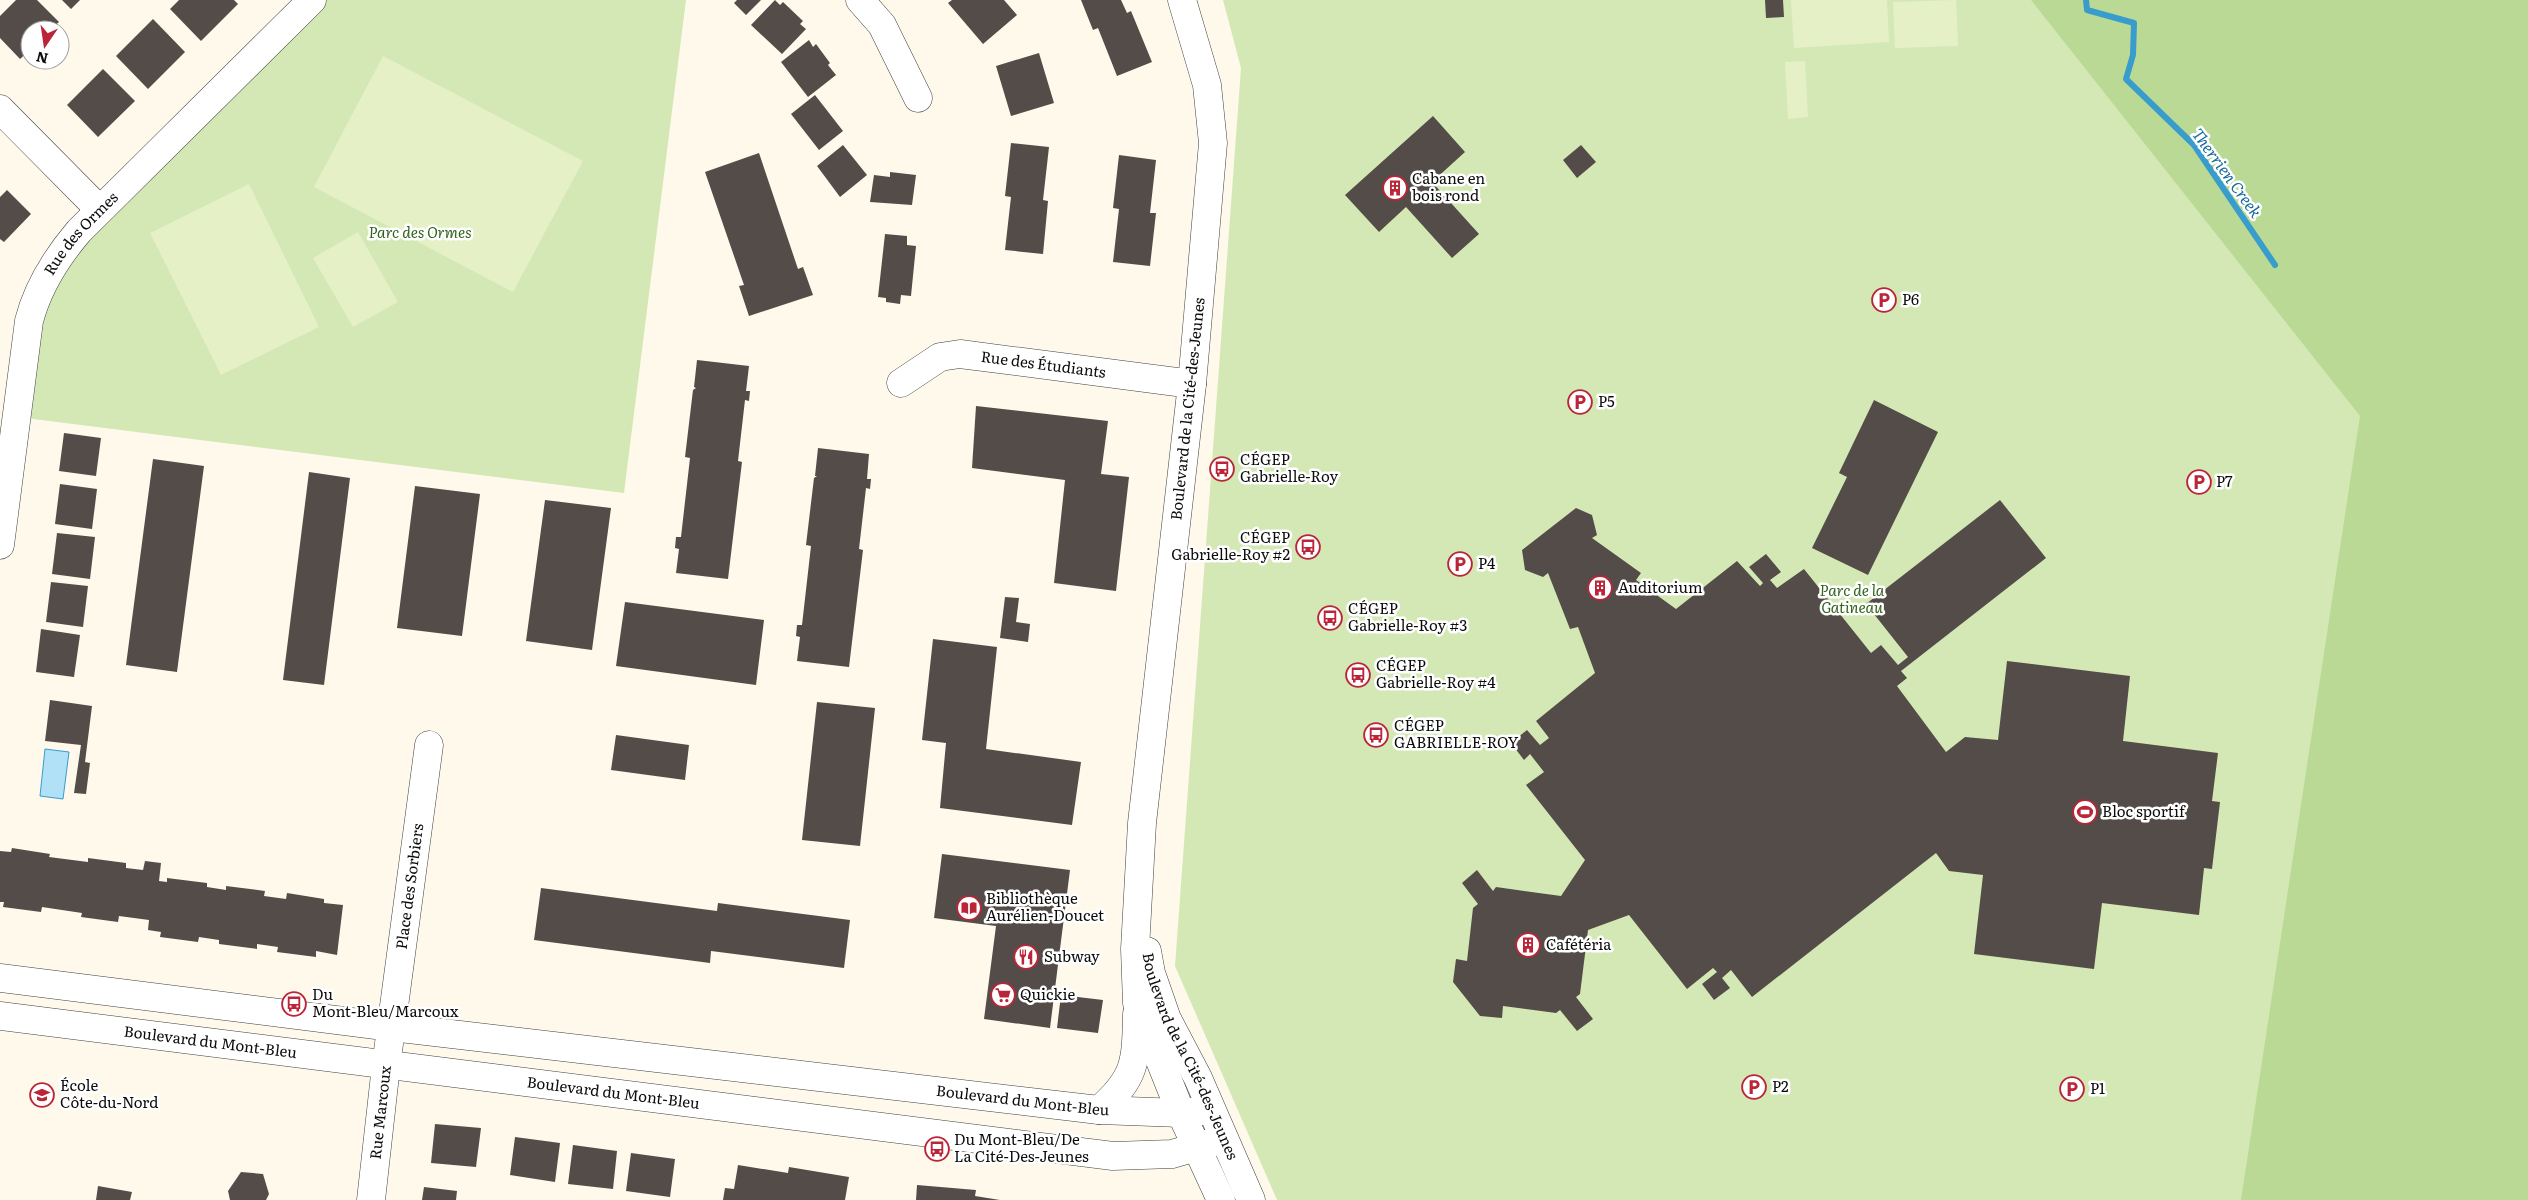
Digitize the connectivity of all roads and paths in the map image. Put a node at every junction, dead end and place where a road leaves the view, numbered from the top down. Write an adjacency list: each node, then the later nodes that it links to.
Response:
1 (312, 0): 6 (street, Rue des Ormes)
2 (860, 0): 4 (street)
3 (1182, 0): 8 (street, Boulevard de la Cité-des-Jeunes)
4 (918, 98)
5 (0, 109): 6 (street)
6 (99, 209): 9 (street, Rue des Ormes)
7 (901, 383): 8 (street, Rue des Étudiants)
8 (1192, 384): 11 (street, Boulevard de la Cité-des-Jeunes)
9 (0, 545)
10 (429, 745): 15 (street, Place des Sorbiers)
11 (1138, 910): 13 (street, Boulevard de la Cité-des-Jeunes); 18 (street, Boulevard de la Cité-des-Jeunes)
12 (0, 978): 15 (street, Boulevard du Mont-Bleu)
13 (1137, 1002): 17 (street); 19 (street, Boulevard de la Cité-des-Jeunes)
14 (0, 1016): 16 (street, Boulevard du Mont-Bleu)
15 (392, 1027): 16 (street, Rue Marcoux); 17 (street, Boulevard du Mont-Bleu)
16 (386, 1066): 21 (street, Boulevard du Mont-Bleu); 22 (street, Rue Marcoux)
17 (1099, 1110): 19 (street, Boulevard du Mont-Bleu)
18 (1211, 1110): 19 (street, Boulevard du Mont-Bleu); 20 (street, Boulevard de la Cité-des-Jeunes)
19 (1181, 1113): 21 (street, Boulevard de la Cité-des-Jeunes)
20 (1224, 1139): 21 (street, Boulevard du Mont-Bleu); 24 (street, Boulevard de la Cité-des-Jeunes)
21 (1196, 1148): 23 (street, Boulevard de la Cité-des-Jeunes)
22 (372, 1200)
23 (1220, 1200)
24 (1251, 1200)

